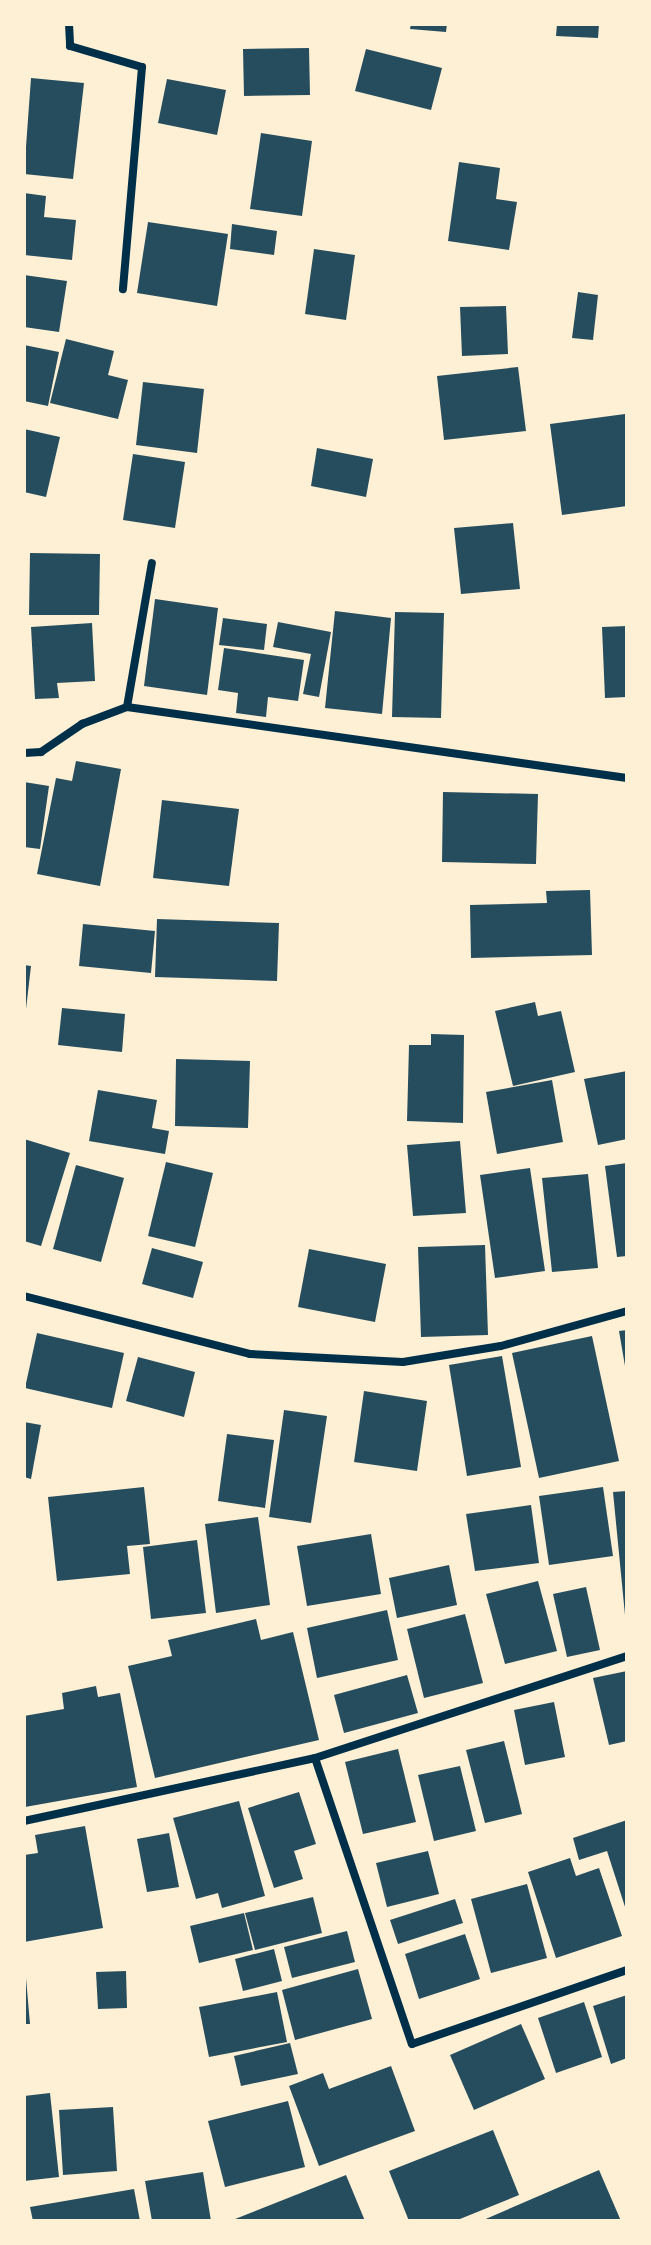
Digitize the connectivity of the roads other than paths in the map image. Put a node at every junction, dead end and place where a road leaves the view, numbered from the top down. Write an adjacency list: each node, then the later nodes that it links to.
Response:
1 (69, 24): 2 (street)
2 (123, 289)
3 (152, 563): 4 (street)
4 (127, 707): 5 (street); 6 (street)
5 (24, 753)
6 (627, 778)
7 (24, 1296): 8 (street)
8 (627, 1311)
9 (627, 1656): 10 (street)
10 (315, 1758): 11 (street); 12 (street)
11 (24, 1821)
12 (627, 1970)

